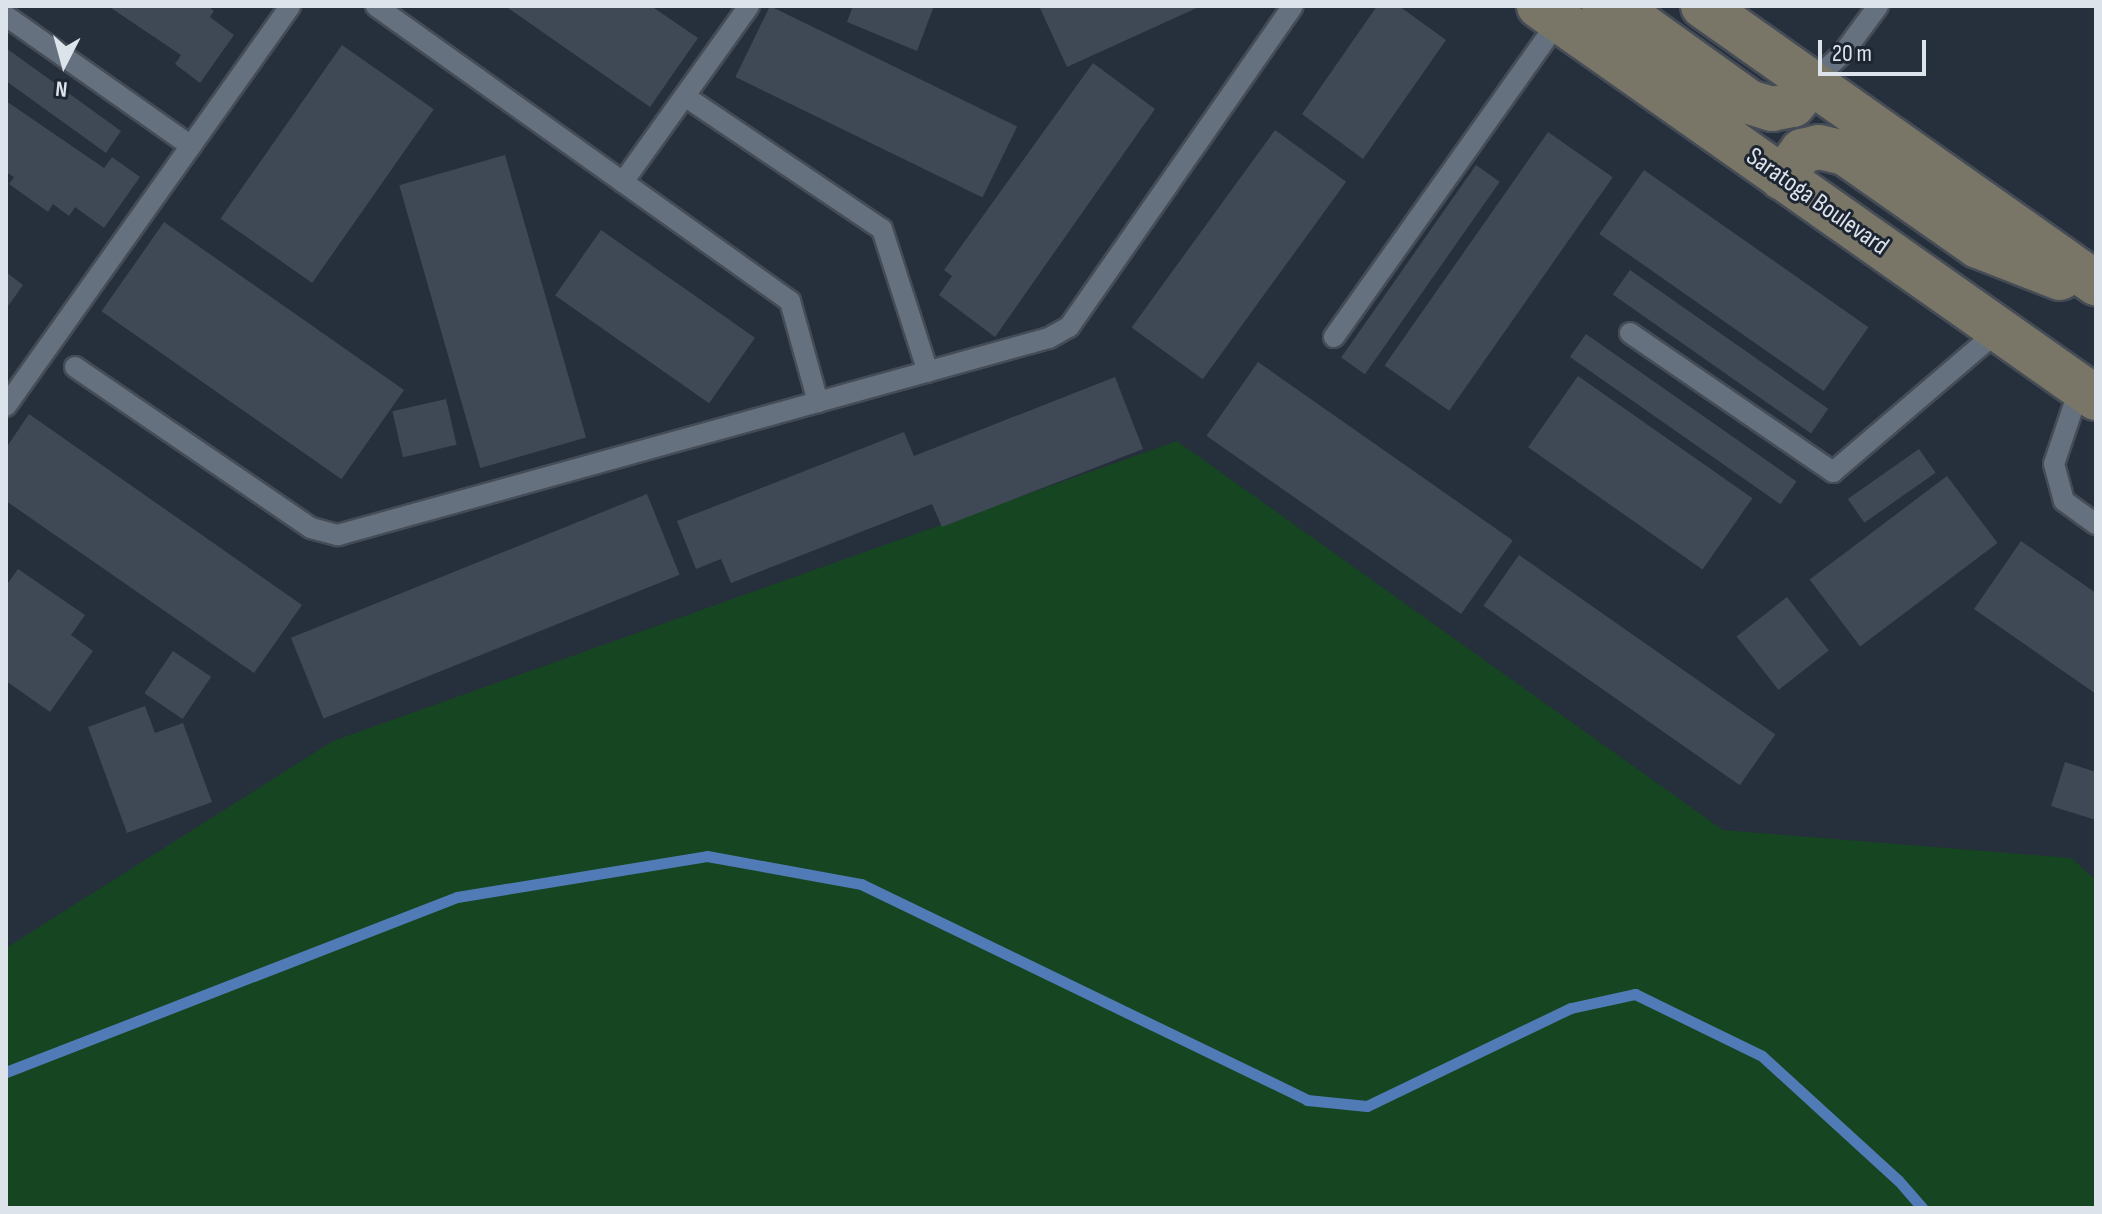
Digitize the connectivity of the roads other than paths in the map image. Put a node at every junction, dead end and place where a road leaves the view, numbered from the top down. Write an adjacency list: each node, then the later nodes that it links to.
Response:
1 (290, 6): 12 (lane)
2 (376, 6): 14 (lane)
3 (749, 6): 11 (lane)
4 (1293, 6): 21 (lane)
5 (1604, 6): 10 (main road)
6 (1703, 6): 10 (main road)
7 (1878, 6): 10 (lane)
8 (1549, 13): 13 (main road, Saratoga Boulevard); 19 (lane)
9 (6, 16): 12 (lane)
10 (1811, 83): 15 (main road)
11 (686, 97): 14 (lane); 21 (lane)
12 (191, 146): 24 (lane)
13 (1782, 178): 16 (main road); 17 (main road, Saratoga Boulevard)
14 (623, 182): 23 (lane)
15 (2096, 283)
16 (2096, 292)
17 (1999, 330): 18 (lane); 22 (main road, Saratoga Boulevard)
18 (1630, 333)
19 (1334, 337)
20 (75, 367): 23 (lane)
21 (928, 372): 23 (lane)
22 (2088, 392): 25 (lane)
23 (818, 402)
24 (6, 406)
25 (2096, 524)

